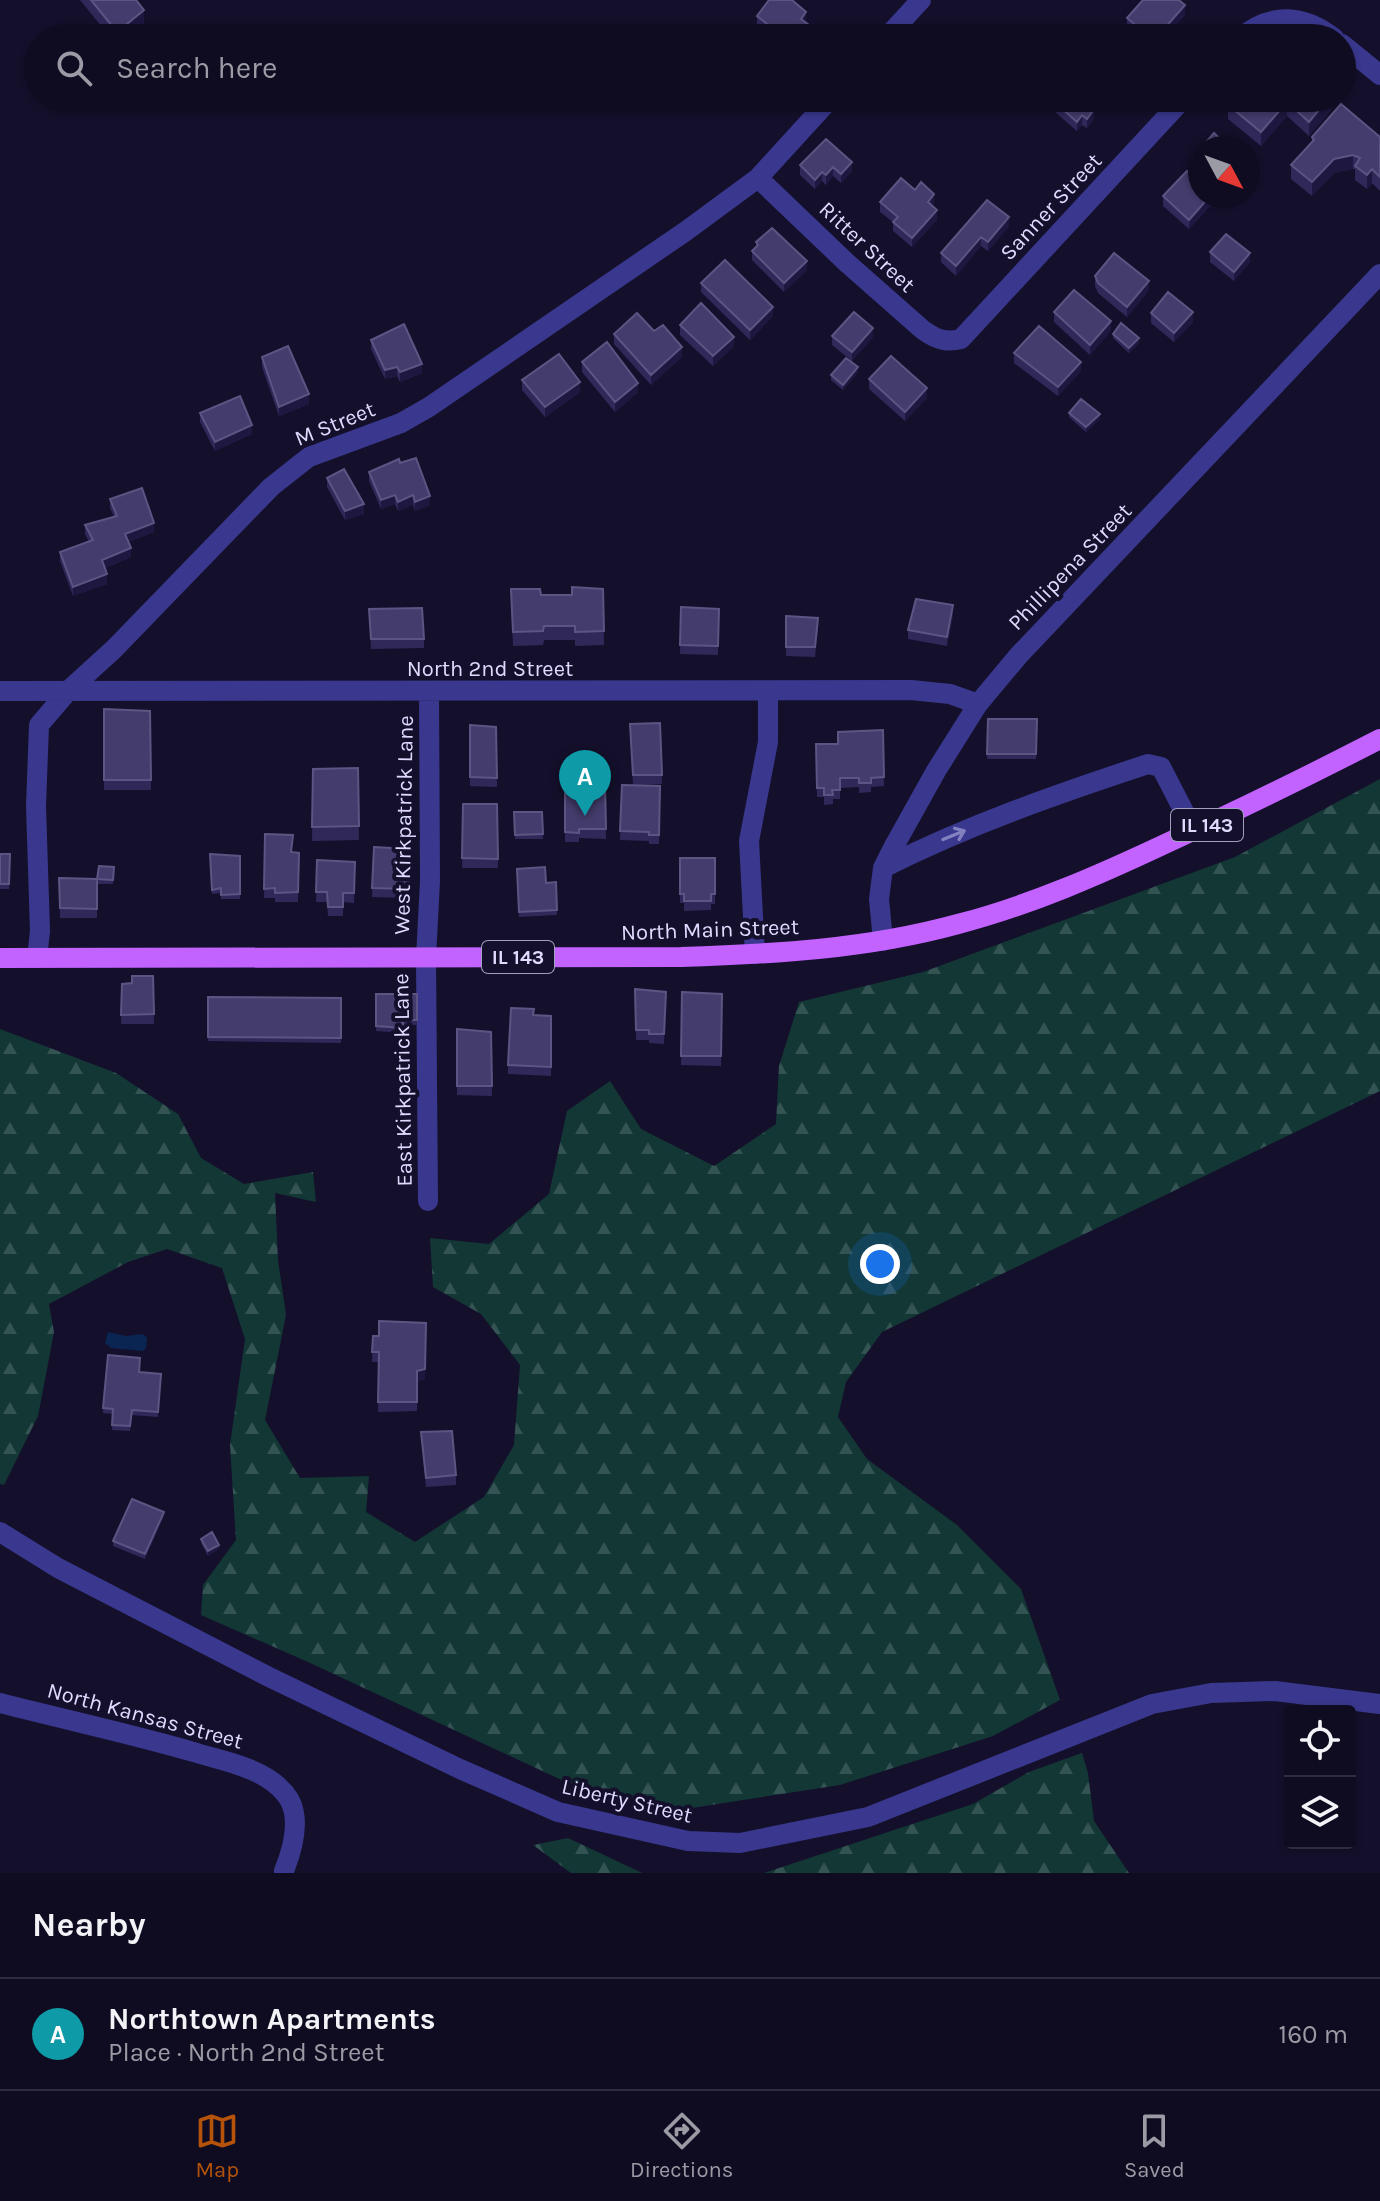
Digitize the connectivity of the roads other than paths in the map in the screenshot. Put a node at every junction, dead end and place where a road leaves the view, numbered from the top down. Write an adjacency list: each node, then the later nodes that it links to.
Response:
1 (921, 0): 2 (street)
2 (899, 24)
3 (1272, 24): 4 (street)
4 (1311, 24)
5 (1356, 55): 6 (street)
6 (1380, 75)
7 (818, 112): 9 (street, M Street)
8 (1171, 112): 11 (street, Sanner Street)
9 (758, 178): 11 (street, Ritter Street); 12 (street, M Street)
10 (1380, 274): 16 (street, Phillipena Street)
11 (949, 342)
12 (69, 690): 13 (street, North 2nd Street); 15 (street, North 2nd Street); 23 (street, M Street)
13 (0, 691)
14 (768, 692): 15 (street, North 2nd Street); 16 (street, North 2nd Street); 21 (street)
15 (429, 693): 24 (street, West Kirkpatrick Lane)
16 (978, 704): 19 (street, Phillipena Street)
17 (1380, 739): 18 (main road, North Main Street / IL 143)
18 (1194, 831): 19 (street, one-way to 18); 20 (main road, North Main Street / IL 143)
19 (883, 868): 20 (street, Phillipena Street)
20 (883, 941): 21 (main road, North Main Street / IL 143)
21 (755, 954): 24 (main road, North Main Street / IL 143)
22 (0, 958): 23 (main road, North Main Street / IL 143)
23 (37, 958): 24 (main road, North Main Street / IL 143)
24 (426, 958): 25 (street, East Kirkpatrick Lane)
25 (428, 1201)
26 (0, 1532): 28 (street, Liberty Street)
27 (0, 1703): 29 (street, North Kansas Street)
28 (1380, 1704)
29 (284, 1871)

